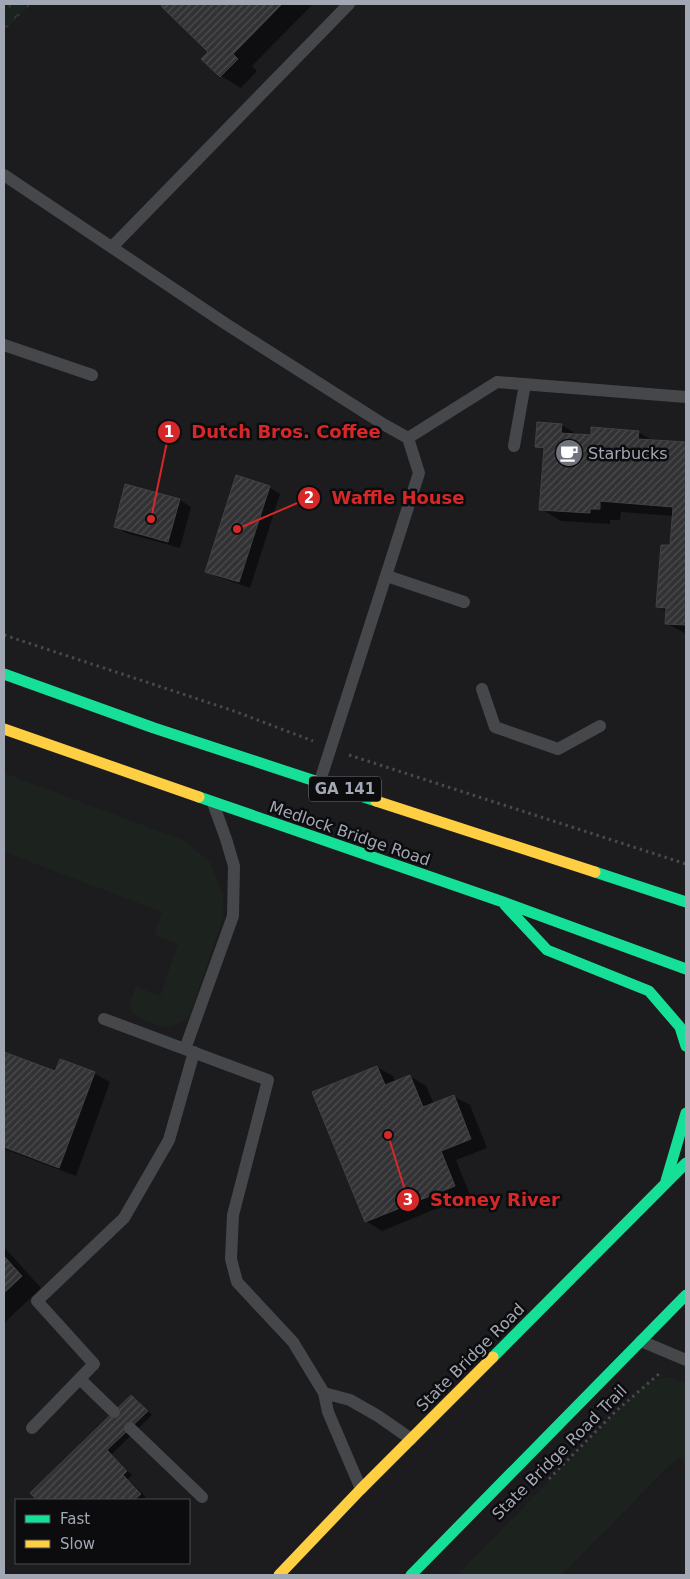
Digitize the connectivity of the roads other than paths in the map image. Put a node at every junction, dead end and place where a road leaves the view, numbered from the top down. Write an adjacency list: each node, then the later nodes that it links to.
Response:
1 (349, 4): 3 (lane)
2 (4, 175): 3 (lane)
3 (112, 247): 8 (lane)
4 (4, 345): 5 (lane)
5 (92, 375)
6 (525, 384): 7 (lane); 8 (lane); 9 (lane)
7 (686, 397)
8 (408, 438): 10 (lane)
9 (514, 446)
10 (387, 576): 11 (lane); 16 (lane)
11 (464, 602)
12 (4, 674): 16 (highway, GA 141)
13 (482, 689): 14 (lane)
14 (600, 726)
15 (4, 729): 17 (highway, Medlock Bridge Road)
16 (320, 781): 19 (highway, GA 141)
17 (213, 803): 18 (highway, Medlock Bridge Road); 23 (lane)
18 (503, 902): 20 (highway, Medlock Bridge Road); 22 (highway)
19 (686, 902)
20 (686, 969)
21 (104, 1019): 23 (lane)
22 (686, 1046)
23 (189, 1051): 30 (lane); 31 (lane)
24 (686, 1113): 26 (highway)
25 (686, 1163): 26 (highway, State Bridge Road)
26 (665, 1184): 35 (highway, State Bridge Road)
27 (686, 1295): 28 (highway)
28 (641, 1341): 29 (lane); 39 (highway)
29 (682, 1359)
30 (80, 1379): 32 (lane); 33 (lane)
31 (324, 1393): 35 (lane); 36 (lane)
32 (114, 1412)
33 (32, 1428)
34 (130, 1428): 37 (lane)
35 (411, 1439): 36 (highway, State Bridge Road)
36 (361, 1489): 38 (highway, State Bridge Road)
37 (202, 1498)
38 (279, 1575)
39 (411, 1575)

